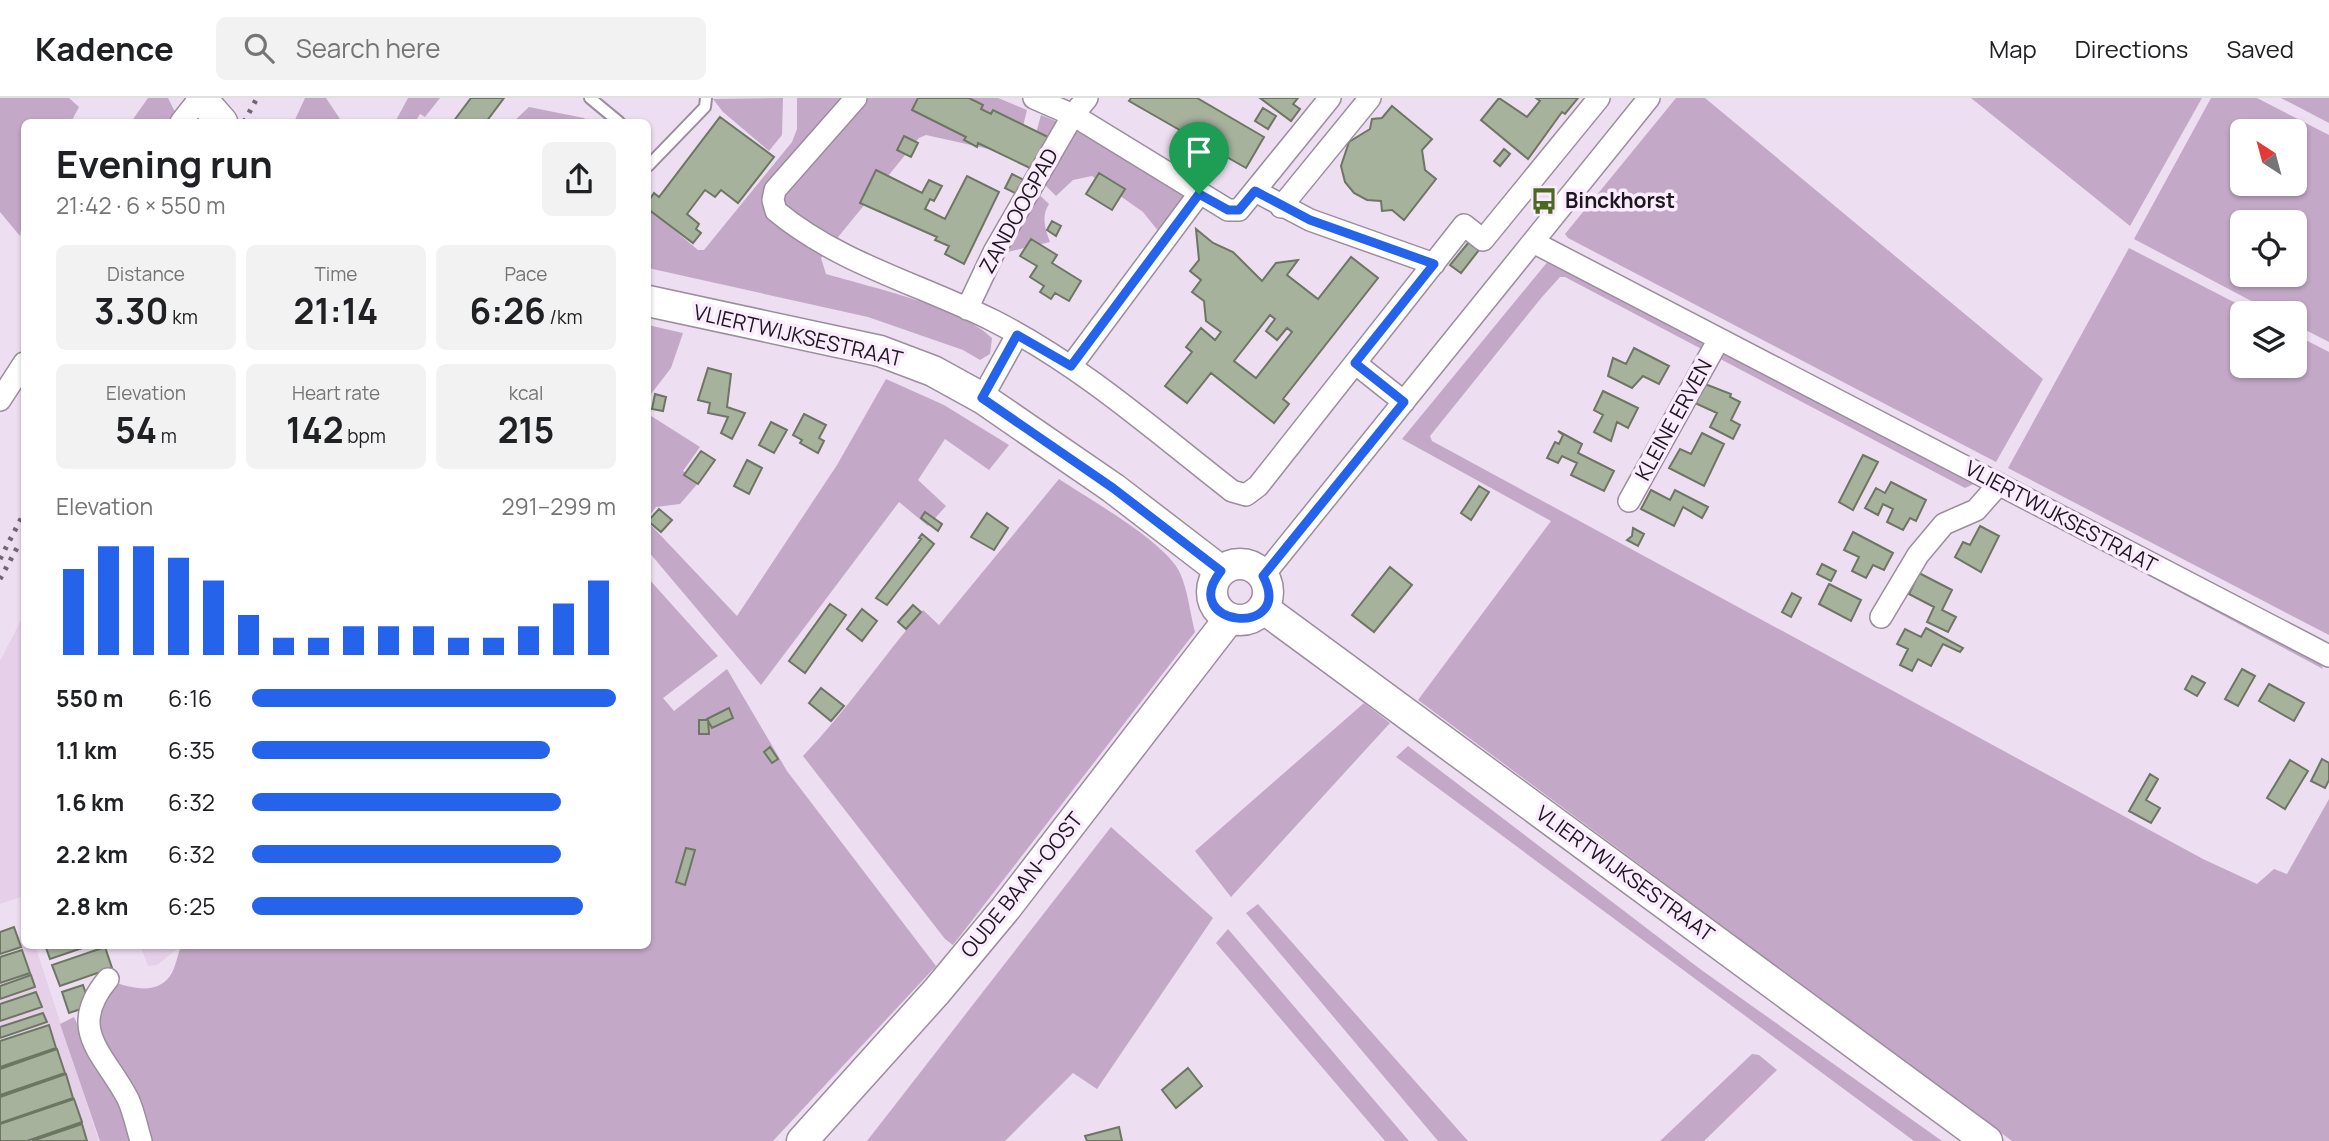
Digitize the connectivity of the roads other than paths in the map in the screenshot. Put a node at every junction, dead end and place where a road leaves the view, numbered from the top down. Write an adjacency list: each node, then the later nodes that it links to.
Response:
1 (201, 98): 12 (street); 13 (street)
2 (590, 98): 14 (lane)
3 (706, 98): 15 (lane)
4 (856, 98): 22 (street)
5 (1034, 98): 11 (street)
6 (1087, 98): 11 (street, ZANDOOGPAD)
7 (1330, 98): 16 (street)
8 (1370, 98): 18 (street)
9 (1599, 98): 20 (street)
10 (1649, 98): 19 (street)
11 (1073, 115): 17 (street); 22 (street, ZANDOOGPAD)
12 (184, 119)
13 (219, 119)
14 (615, 119)
15 (652, 151)
16 (1255, 191): 17 (street); 18 (street)
17 (1199, 194): 26 (street)
18 (1281, 207): 20 (street)
19 (1533, 242): 24 (street, VLIERTWIJKSESTRAAT); 30 (street)
20 (1434, 264): 25 (street)
21 (651, 302): 28 (street, VLIERTWIJKSESTRAAT)
22 (967, 309): 23 (street)
23 (1017, 335): 26 (street); 28 (street)
24 (1718, 339): 31 (street, VLIERTWIJKSESTRAAT); 32 (street, KLEINE ERVEN)
25 (1355, 363): 26 (street); 30 (street)
26 (1071, 366)
27 (21, 368): 29 (street)
28 (982, 398): 33 (street, VLIERTWIJKSESTRAAT)
29 (0, 400)
30 (1404, 402): 34 (street)
31 (1999, 484): 36 (street); 38 (street, VLIERTWIJKSESTRAAT)
32 (1629, 501)
33 (1221, 571): 34 (street); 37 (street)
34 (1263, 576): 35 (street)
35 (1264, 608): 37 (street); 42 (street, VLIERTWIJKSESTRAAT)
36 (1881, 617)
37 (1229, 619): 41 (street, OUDE BAAN-OOST)
38 (2329, 656)
39 (108, 979): 40 (street)
40 (141, 1141)
41 (802, 1141)
42 (1987, 1141)

